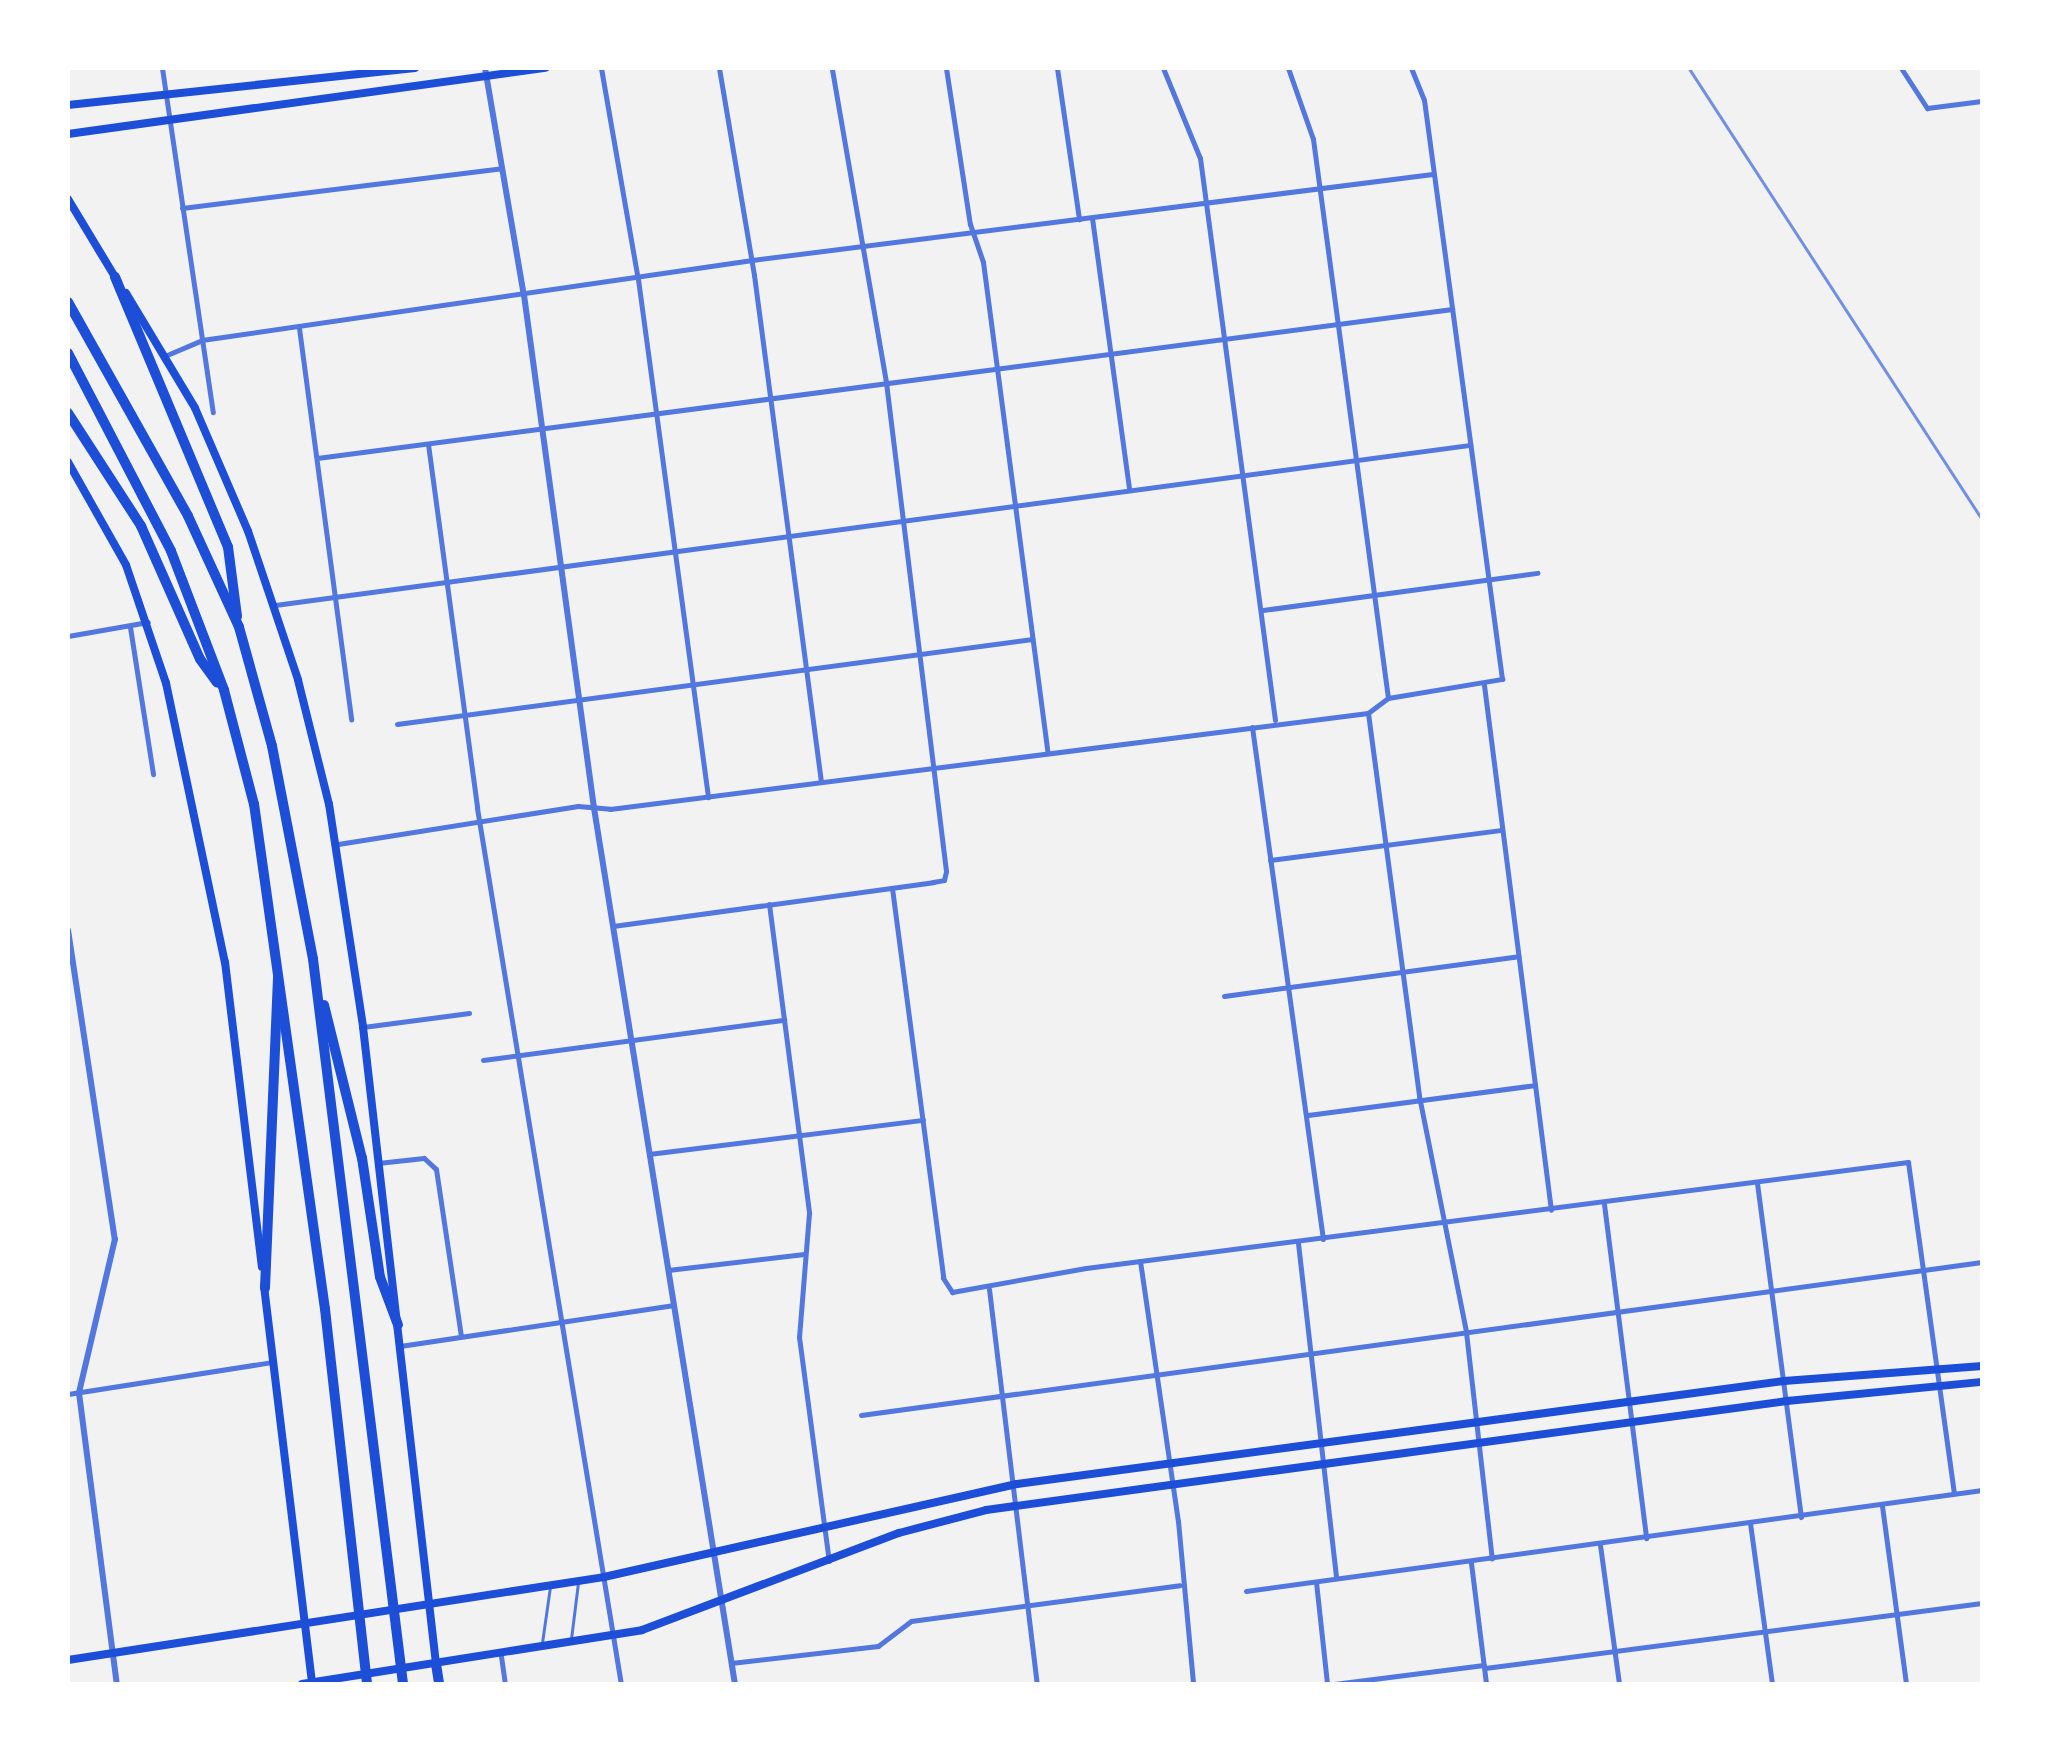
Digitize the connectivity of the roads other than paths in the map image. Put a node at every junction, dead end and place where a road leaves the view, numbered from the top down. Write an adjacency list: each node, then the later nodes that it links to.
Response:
1 (162, 68): 16 (street)
2 (415, 68): 15 (main road)
3 (485, 68): 14 (street)
4 (544, 68): 14 (main road)
5 (601, 68): 34 (street)
6 (719, 68): 32 (street)
7 (832, 68): 31 (street)
8 (946, 68): 30 (street)
9 (1057, 68): 29 (street)
10 (1163, 68): 26 (street)
11 (1288, 68): 24 (street)
12 (1411, 68): 23 (street)
13 (1901, 68): 18 (street)
14 (487, 78): 17 (main road); 22 (street)
15 (327, 79): 16 (main road); 17 (main road)
16 (165, 92): 19 (main road); 20 (street)
17 (330, 99): 20 (main road)
18 (1982, 101)
19 (68, 105)
20 (170, 120): 21 (main road); 27 (street)
21 (68, 134)
22 (502, 168): 27 (street); 35 (street)
23 (1433, 174): 24 (street); 37 (street)
24 (1320, 189): 26 (street); 38 (street)
25 (68, 199): 33 (main road)
26 (1207, 204): 28 (street); 40 (street)
27 (182, 208): 41 (street)
28 (1092, 218): 29 (street); 42 (street)
29 (1079, 220): 30 (street)
30 (972, 232): 31 (street); 45 (street)
31 (864, 248): 32 (street); 46 (street)
32 (752, 260): 34 (street); 47 (street)
33 (115, 278): 44 (main road); 72 (highway)
34 (638, 278): 35 (street); 50 (street)
35 (524, 295): 39 (street); 51 (street)
36 (68, 302): 72 (highway)
37 (1452, 309): 38 (street); 53 (street)
38 (1338, 325): 40 (street); 55 (street)
39 (299, 328): 41 (street); 54 (street)
40 (1225, 338): 42 (street); 57 (street)
41 (202, 340): 44 (street); 48 (street)
42 (1110, 352): 45 (street); 58 (street)
43 (68, 353): 80 (highway)
44 (167, 356): 69 (main road)
45 (998, 367): 46 (street); 59 (street)
46 (886, 382): 47 (street); 60 (street)
47 (770, 401): 50 (street); 61 (street)
48 (213, 412)
49 (68, 413): 80 (highway)
50 (656, 416): 51 (street); 62 (street)
51 (542, 429): 52 (street); 63 (street)
52 (428, 444): 54 (street); 65 (street)
53 (1470, 445): 55 (street); 66 (street)
54 (317, 458): 67 (street)
55 (1357, 460): 57 (street); 68 (street)
56 (68, 462): 71 (main road)
57 (1243, 474): 58 (street); 70 (street)
58 (1129, 487): 59 (street)
59 (1016, 502): 60 (street); 75 (street)
60 (903, 521): 61 (street); 76 (street)
61 (788, 537): 62 (street); 77 (street)
62 (674, 550): 63 (street); 79 (street)
63 (560, 565): 65 (street); 82 (street)
64 (1538, 573): 66 (street)
65 (446, 579): 67 (street); 84 (street)
66 (1488, 579): 68 (street); 78 (street)
67 (334, 594): 69 (street); 85 (street)
68 (1376, 595): 70 (street); 81 (street)
69 (275, 605): 97 (main road)
70 (1262, 610): 86 (street)
71 (148, 622): 73 (street); 134 (main road)
72 (239, 627): 106 (highway)
73 (130, 628): 74 (street); 91 (street)
74 (68, 636)
75 (1032, 640): 76 (street); 89 (street)
76 (920, 654): 77 (street); 90 (street)
77 (807, 671): 79 (street); 92 (street)
78 (1484, 685): 81 (street); 96 (street)
79 (693, 688): 82 (street); 93 (street)
80 (224, 690): 104 (highway)
81 (1388, 698): 83 (street)
82 (578, 699): 84 (street); 94 (street)
83 (1368, 713): 86 (street); 98 (street)
84 (464, 716): 87 (street); 95 (street)
85 (351, 720)
86 (1275, 720): 88 (street)
87 (397, 724)
88 (1252, 727): 89 (street); 99 (street)
89 (1047, 752): 90 (street)
90 (936, 767): 92 (street); 100 (street)
91 (154, 774)
92 (821, 783): 93 (street)
93 (708, 797): 94 (street)
94 (594, 808): 95 (street); 102 (street)
95 (480, 819): 97 (street); 114 (street)
96 (1501, 830): 98 (street); 105 (street)
97 (338, 844): 112 (main road)
98 (1386, 846): 99 (street); 107 (street)
99 (1270, 860): 108 (street)
100 (892, 888): 101 (street); 119 (street)
101 (769, 904): 102 (street); 111 (street)
102 (612, 926): 113 (street)
103 (68, 930): 152 (street)
104 (279, 956): 134 (highway); 206 (highway)
105 (1518, 956): 107 (street); 116 (street)
106 (313, 960): 140 (highway); 207 (highway)
107 (1402, 973): 108 (street); 117 (street)
108 (1289, 985): 109 (street); 118 (street)
109 (1224, 996)
110 (468, 1013): 112 (street)
111 (784, 1020): 113 (street); 120 (street)
112 (363, 1027): 122 (main road)
113 (630, 1038): 114 (street); 121 (street)
114 (518, 1054): 115 (street); 139 (street)
115 (483, 1060)
116 (1534, 1085): 117 (street); 125 (street)
117 (1420, 1101): 118 (street); 126 (street)
118 (1308, 1115): 127 (street)
119 (923, 1120): 120 (street); 135 (street)
120 (798, 1135): 121 (street); 129 (street)
121 (649, 1154): 132 (street)
122 (378, 1163): 140 (main road); 142 (street)
123 (1756, 1183): 124 (street); 133 (street); 136 (street)
124 (1604, 1204): 125 (street); 138 (street)
125 (1551, 1210): 126 (street)
126 (1447, 1225): 127 (street); 141 (street)
127 (1323, 1239): 128 (street)
128 (1298, 1243): 130 (street); 144 (street)
129 (806, 1254): 132 (street); 172 (street)
130 (1140, 1261): 135 (street); 148 (street)
131 (1982, 1262): 133 (street)
132 (668, 1270): 137 (street)
133 (1926, 1270): 136 (street); 147 (street)
134 (265, 1288): 145 (main road)
135 (989, 1289): 154 (street)
136 (1770, 1292): 138 (street); 149 (street)
137 (674, 1306): 139 (street); 175 (street)
138 (1617, 1311): 141 (street); 156 (street)
139 (562, 1324): 142 (street); 179 (street)
140 (398, 1325): 143 (main road)
141 (1466, 1332): 144 (street); 159 (street)
142 (462, 1337): 143 (street)
143 (400, 1346): 189 (main road)
144 (1310, 1352): 148 (street); 161 (street)
145 (275, 1362): 152 (street); 191 (main road)
146 (1982, 1366): 147 (main road)
147 (1939, 1368): 149 (main road); 151 (street)
148 (1156, 1374): 154 (street); 162 (street)
149 (1784, 1382): 155 (street); 156 (main road)
150 (1982, 1382): 151 (main road)
151 (1941, 1386): 155 (main road); 167 (street)
152 (79, 1393): 153 (street); 197 (street)
153 (68, 1394)
154 (1003, 1396): 157 (street); 164 (street)
155 (1787, 1401): 158 (main road); 170 (street)
156 (1629, 1402): 158 (street); 159 (main road)
157 (861, 1415)
158 (1631, 1422): 160 (main road); 173 (street)
159 (1476, 1424): 160 (street); 161 (main road)
160 (1478, 1444): 163 (main road); 176 (street)
161 (1320, 1445): 162 (main road); 163 (street)
162 (1169, 1464): 164 (main road); 165 (street)
163 (1323, 1464): 165 (main road); 180 (street)
164 (1017, 1484): 168 (street); 172 (main road)
165 (1172, 1484): 168 (main road); 183 (street)
166 (1982, 1490): 167 (street)
167 (1954, 1493): 169 (street)
168 (1019, 1505): 177 (main road); 188 (street)
169 (1882, 1506): 170 (street); 190 (street)
170 (1801, 1516): 171 (street)
171 (1750, 1522): 173 (street); 192 (street)
172 (823, 1526): 175 (main road); 177 (street)
173 (1646, 1538): 174 (street)
174 (1600, 1545): 176 (street); 196 (street)
175 (712, 1556): 179 (main road); 187 (street)
176 (1492, 1559): 178 (street)
177 (829, 1562): 187 (main road)
178 (1471, 1563): 180 (street); 202 (street)
179 (604, 1577): 181 (main road); 193 (street)
180 (1336, 1578): 182 (street)
181 (578, 1582): 184 (main road); 194 (lane)
182 (1316, 1582): 185 (street); 214 (street)
183 (1180, 1584): 188 (street); 213 (street)
184 (550, 1587): 189 (main road); 195 (lane)
185 (1246, 1591)
186 (1982, 1602): 190 (street)
187 (721, 1604): 193 (main road); 200 (street)
188 (1027, 1604): 200 (street); 212 (street)
189 (430, 1608): 191 (main road); 201 (main road)
190 (1897, 1615): 192 (street); 218 (street)
191 (305, 1624): 197 (main road); 205 (main road)
192 (1765, 1633): 196 (street); 217 (street)
193 (614, 1637): 194 (main road); 210 (street)
194 (572, 1644): 195 (main road)
195 (542, 1649): 198 (main road)
196 (1615, 1651): 202 (street); 216 (street)
197 (113, 1654): 199 (main road); 203 (street)
198 (502, 1656): 201 (main road); 209 (street)
199 (68, 1660)
200 (731, 1663): 211 (street)
201 (430, 1664): 205 (main road); 208 (highway)
202 (1484, 1667): 214 (street); 215 (street)
203 (117, 1684)
204 (302, 1684): 205 (main road)
205 (312, 1684)
206 (367, 1684)
207 (403, 1684)
208 (439, 1684)
209 (505, 1684)
210 (621, 1684)
211 (734, 1684)
212 (1037, 1684)
213 (1193, 1684)
214 (1331, 1684)
215 (1486, 1684)
216 (1620, 1684)
217 (1772, 1684)
218 (1906, 1684)

